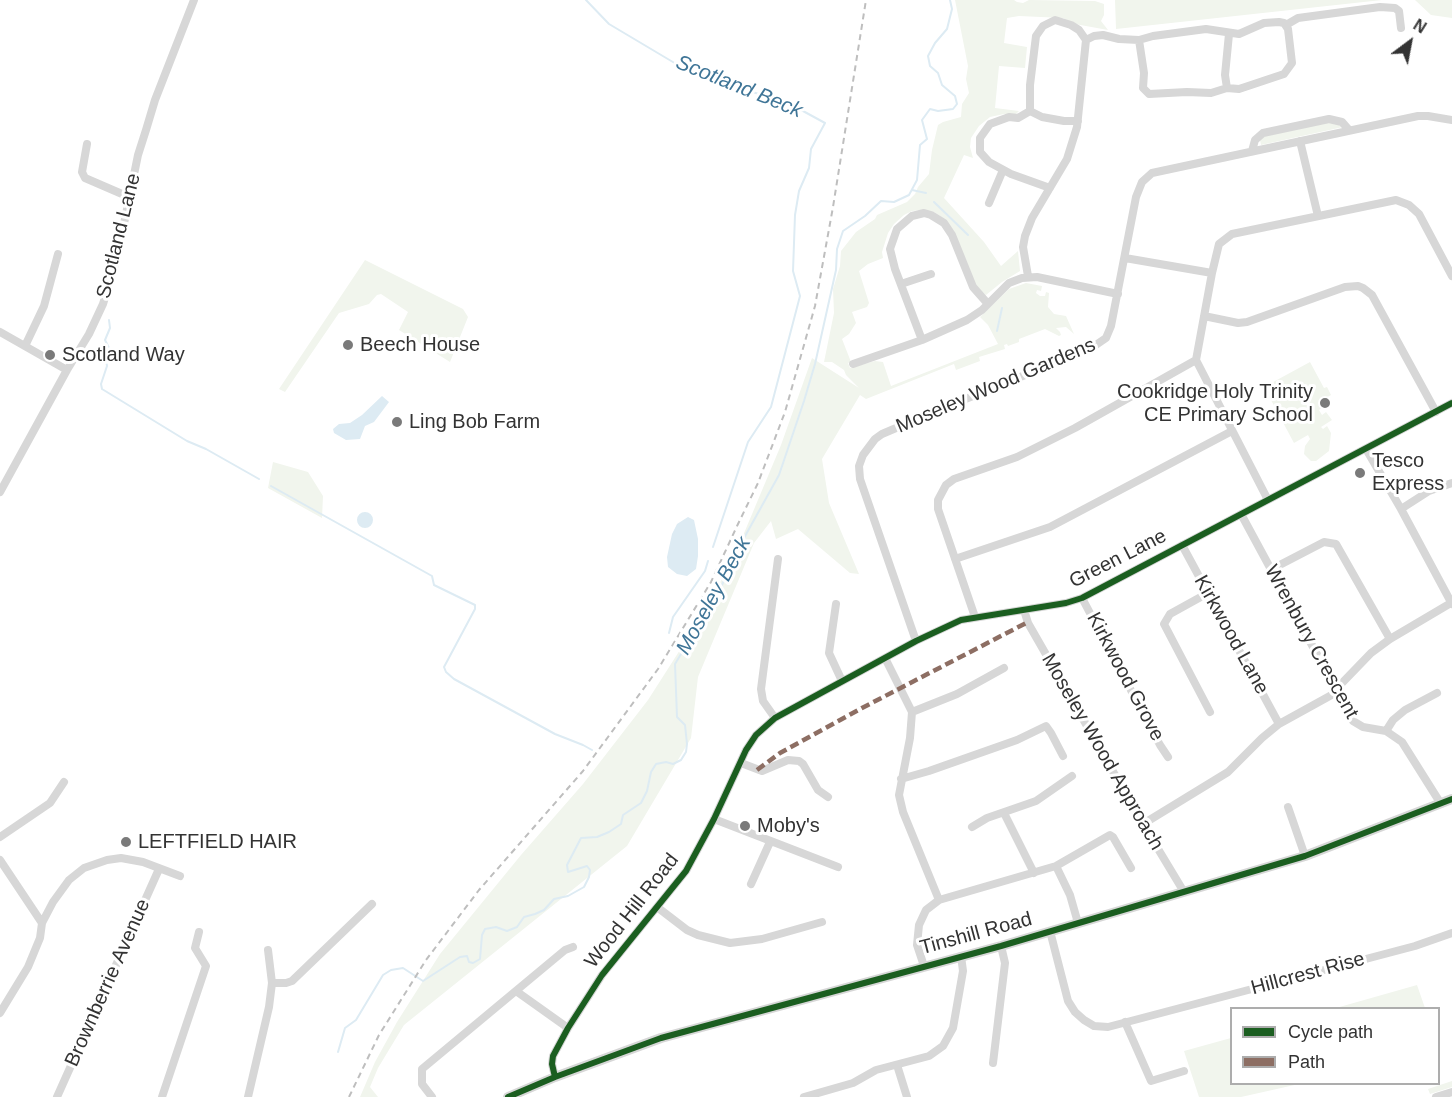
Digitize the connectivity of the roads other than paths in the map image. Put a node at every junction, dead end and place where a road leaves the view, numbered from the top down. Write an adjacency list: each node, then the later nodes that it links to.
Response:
1 (194, 0): 17 (street, Scotland Lane)
2 (1286, 25): 3 (street); 4 (street); 7 (street)
3 (1401, 28)
4 (1228, 34): 6 (street); 7 (street)
5 (1086, 40): 6 (street); 8 (street); 10 (street)
6 (1139, 40): 7 (street)
7 (1227, 88)
8 (1030, 111): 10 (street); 15 (street)
9 (1452, 120): 11 (street, Moseley Wood Gardens)
10 (1078, 121): 16 (street)
11 (1349, 130): 12 (street, Moseley Wood Gardens); 14 (street)
12 (1300, 141): 14 (street, Moseley Wood Gardens); 19 (street)
13 (87, 144): 17 (street)
14 (1252, 151): 21 (street, Moseley Wood Gardens)
15 (1003, 170): 16 (street); 18 (street)
16 (1050, 188): 24 (street)
17 (129, 197): 35 (street, Scotland Lane)
18 (989, 202)
19 (1318, 216): 23 (street); 25 (street)
20 (58, 254): 32 (street)
21 (1125, 258): 23 (street); 27 (street, Moseley Wood Gardens)
22 (931, 273): 26 (street)
23 (1212, 273): 29 (street)
24 (1028, 276): 27 (street); 28 (street)
25 (1452, 276)
26 (901, 284): 28 (street); 31 (street)
27 (1118, 294): 56 (street, Moseley Wood Gardens)
28 (988, 304): 31 (street)
29 (1204, 316): 33 (street); 37 (street)
30 (0, 332): 32 (street)
31 (922, 340): 34 (street)
32 (25, 345): 35 (street)
33 (1196, 360): 38 (street); 46 (street)
34 (853, 364)
35 (67, 370): 41 (street, Scotland Lane)
36 (1452, 403): 37 (street, Green Lane)
37 (1436, 412): 39 (street, Green Lane)
38 (1232, 431): 42 (street); 46 (street)
39 (1366, 450): 42 (street, Green Lane); 43 (street)
40 (1452, 483): 43 (street)
41 (0, 492)
42 (1268, 500): 44 (street, Green Lane)
43 (1401, 509): 52 (street)
44 (1241, 514): 45 (street, Green Lane); 48 (street, Wrenbury Crescent)
45 (1182, 545): 49 (street, Kirkwood Lane); 50 (street, Green Lane)
46 (955, 559): 54 (street)
47 (778, 560): 64 (street)
48 (1270, 570): 55 (street); 60 (street, Wrenbury Crescent)
49 (1208, 593): 63 (street); 65 (street, Kirkwood Lane)
50 (1082, 598): 53 (street, Green Lane); 68 (street, Kirkwood Grove)
51 (836, 604): 59 (street)
52 (1452, 604): 55 (street)
53 (1024, 610): 54 (street, Green Lane); 79 (street, Moseley Wood Approach)
54 (975, 617): 56 (street, Green Lane)
55 (1390, 639): 60 (street)
56 (916, 641): 57 (street, Green Lane)
57 (885, 658): 59 (street, Green Lane); 62 (street)
58 (1004, 668): 62 (street)
59 (842, 681): 64 (street, Green Lane)
60 (1336, 690): 65 (street); 66 (street, Wrenbury Crescent)
61 (1437, 693): 66 (street)
62 (912, 712): 71 (street)
63 (1210, 712)
64 (775, 718): 69 (street, Green Lane)
65 (1280, 724): 79 (street)
66 (1386, 731): 75 (street, Wrenbury Crescent)
67 (1063, 756): 71 (street)
68 (1168, 757)
69 (741, 763): 73 (street); 78 (street, Wood Hill Road)
70 (1072, 776): 77 (street)
71 (901, 779): 93 (street)
72 (64, 782): 81 (street)
73 (828, 797)
74 (1452, 800): 75 (street, Tinshill Road)
75 (1441, 804): 83 (street, Tinshill Road)
76 (1288, 807): 83 (street)
77 (1004, 813): 80 (street); 89 (street)
78 (714, 819): 82 (street); 95 (street, Wood Hill Road)
79 (1143, 824): 92 (street, Moseley Wood Approach)
80 (972, 827)
81 (0, 837)
82 (770, 842): 86 (street); 91 (street)
83 (1305, 856): 92 (street, Tinshill Road)
84 (0, 860): 97 (street)
85 (1056, 866): 87 (street); 89 (street); 98 (street)
86 (838, 867)
87 (1131, 868)
88 (159, 869): 90 (street); 97 (street); 118 (street, Brownberrie Avenue)
89 (1034, 873): 93 (street)
90 (180, 876)
91 (751, 884)
92 (1184, 892): 98 (street, Tinshill Road)
93 (939, 900): 106 (street)
94 (372, 904): 107 (street)
95 (657, 907): 96 (street); 111 (street, Wood Hill Road)
96 (822, 922)
97 (42, 923): 109 (street)
98 (1078, 923): 99 (street, Tinshill Road)
99 (1050, 931): 102 (street, Tinshill Road); 110 (street, Hillcrest Rise)
100 (199, 932): 119 (street)
101 (1452, 933): 110 (street, Hillcrest Rise)
102 (1001, 946): 105 (street, Tinshill Road); 112 (street)
103 (573, 947): 108 (street)
104 (268, 950): 107 (street)
105 (961, 956): 106 (street, Tinshill Road); 113 (street)
106 (924, 966): 115 (street, Tinshill Road)
107 (272, 983): 120 (street)
108 (516, 991): 111 (street); 121 (street)
109 (0, 1012)
110 (1125, 1023): 114 (street)
111 (568, 1028): 115 (street, Wood Hill Road)
112 (993, 1063)
113 (897, 1065): 117 (street); 124 (street)
114 (1184, 1071)
115 (555, 1077): 122 (street, Tinshill Road)
116 (1452, 1092): 125 (street)
117 (832, 1093): 123 (street)
118 (57, 1097)
119 (162, 1097)
120 (248, 1097)
121 (432, 1097)
122 (508, 1097)
123 (804, 1097)
124 (907, 1097)
125 (1436, 1097)

